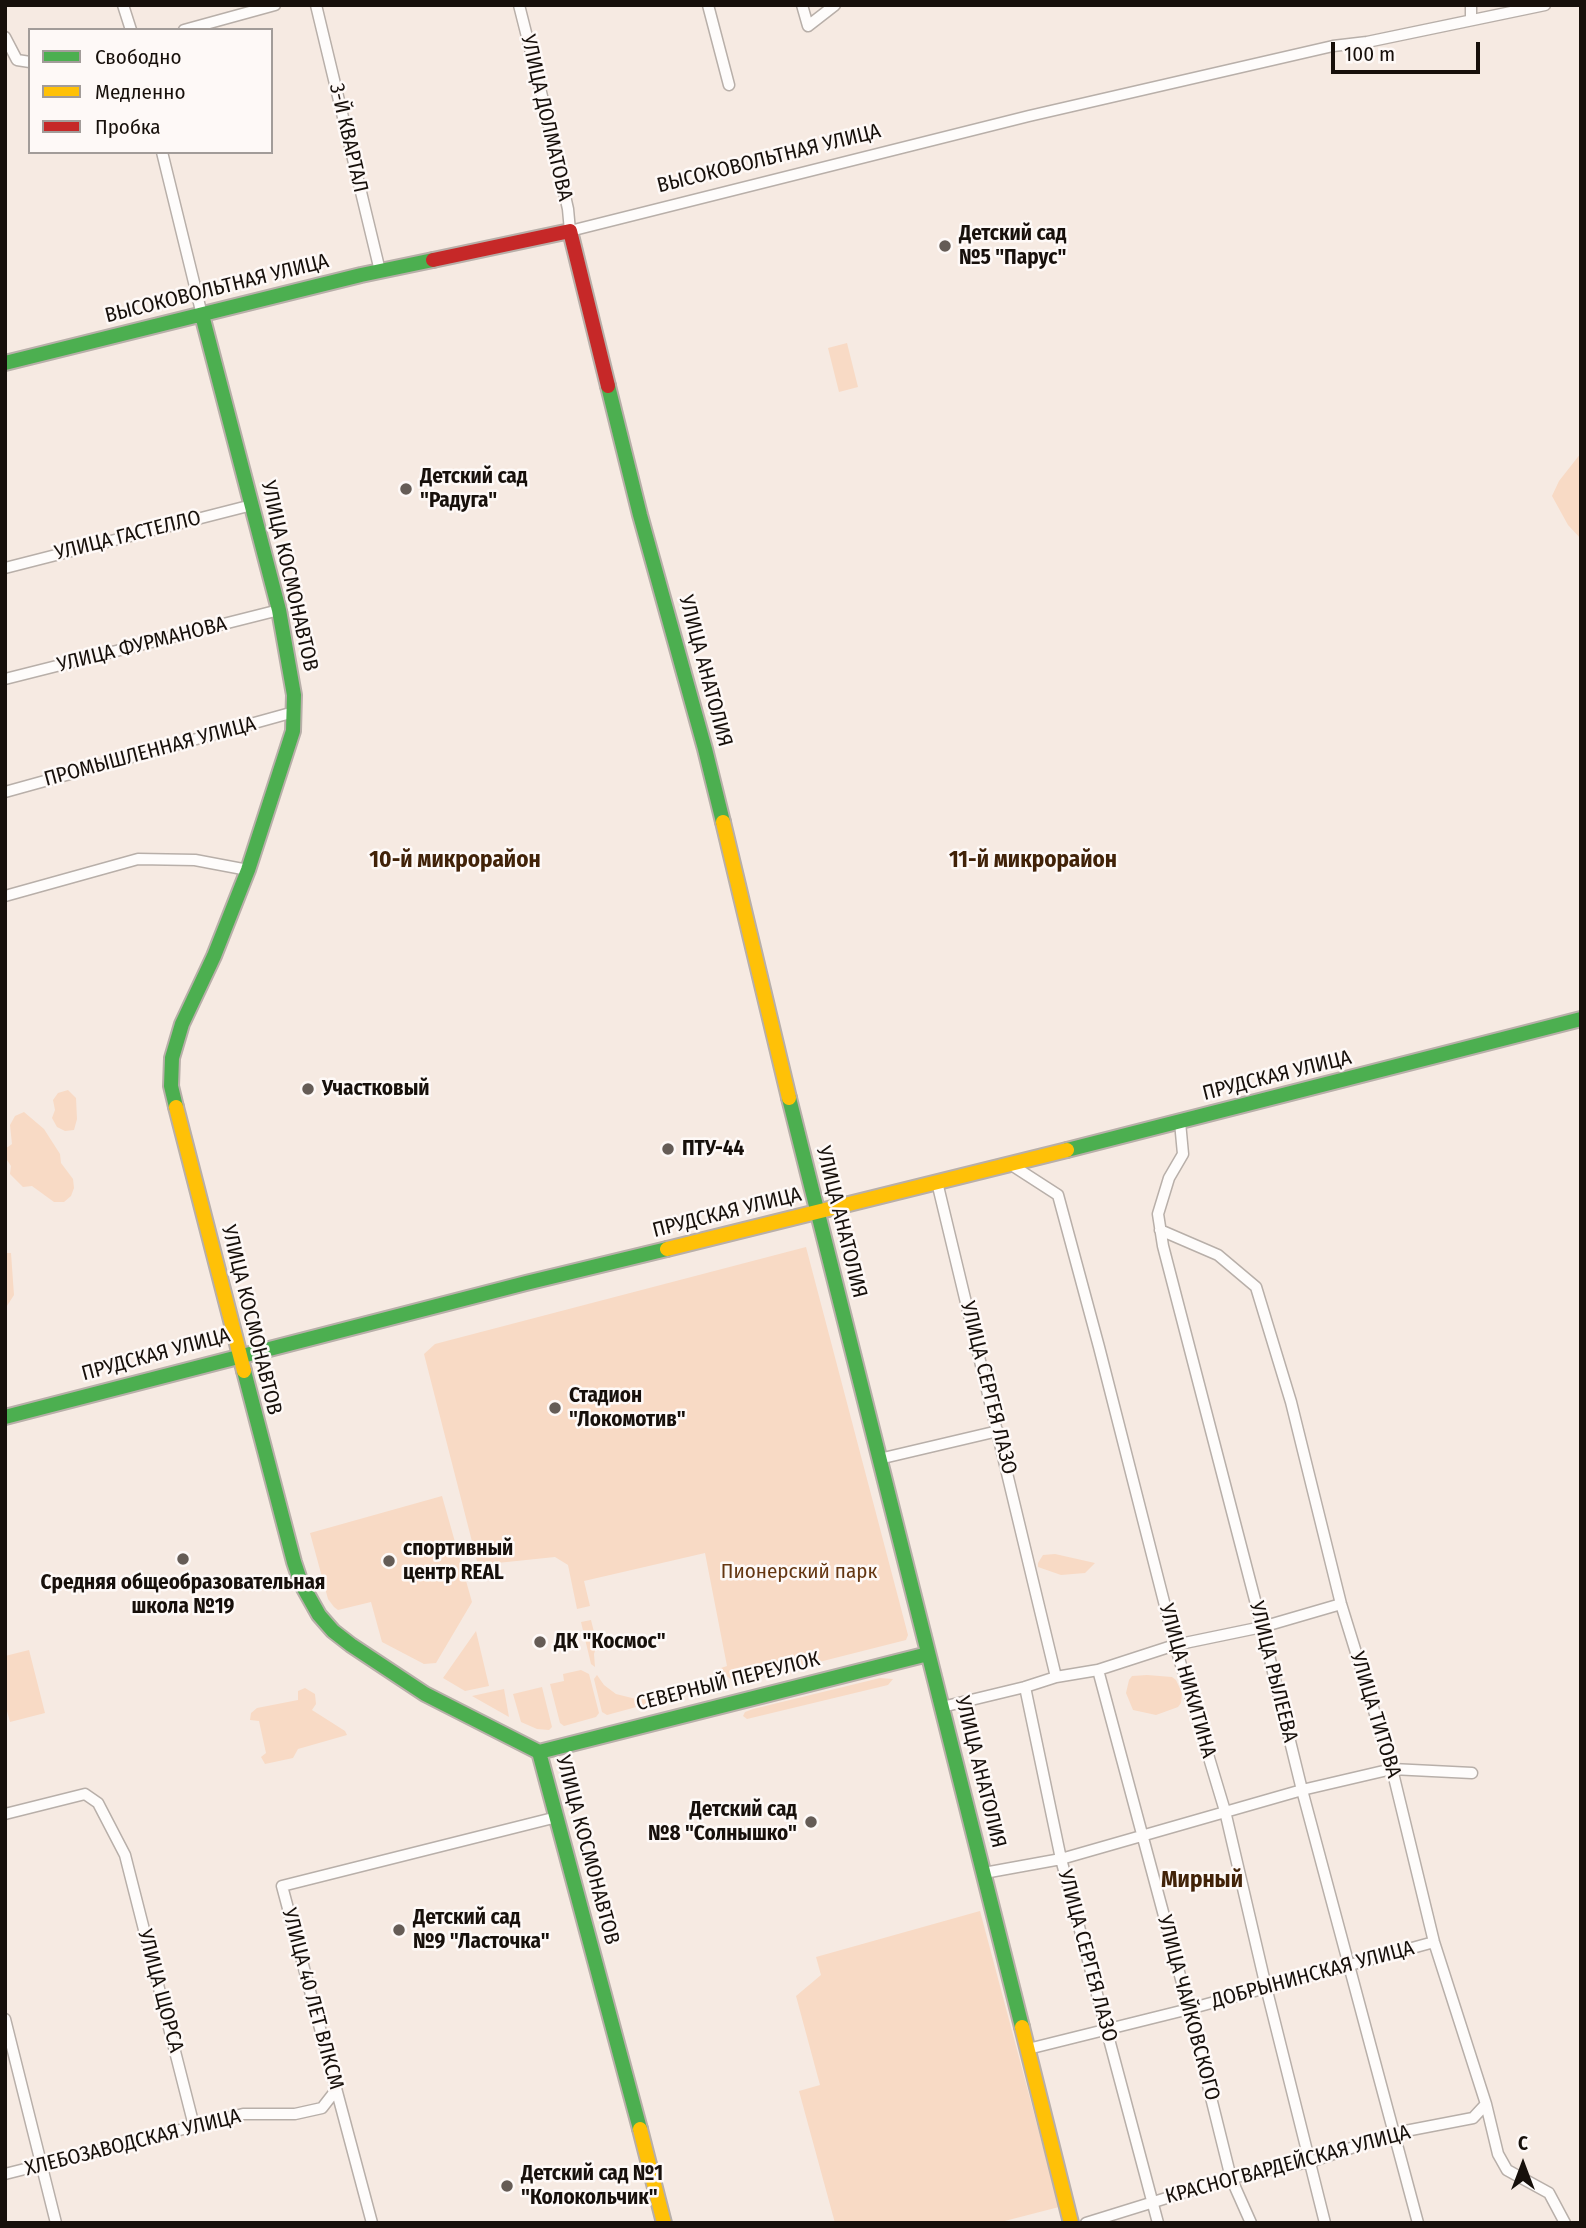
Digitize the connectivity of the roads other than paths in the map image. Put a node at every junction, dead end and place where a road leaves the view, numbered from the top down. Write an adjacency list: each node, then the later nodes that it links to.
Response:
1 (123, 5): 11 (street)
2 (275, 5): 12 (street)
3 (316, 5): 18 (street, 3-Й КВАРТАЛ)
4 (519, 5): 17 (street, УЛИЦА ДОЛМАТОВА)
5 (708, 5): 15 (street)
6 (802, 5): 7 (street)
7 (835, 5)
8 (1471, 5): 10 (street)
9 (1545, 5): 10 (street, ВЫСОКОВОЛЬТНАЯ УЛИЦА)
10 (1471, 20): 17 (street, ВЫСОКОВОЛЬТНАЯ УЛИЦА)
11 (130, 28)
12 (191, 28)
13 (5, 37): 14 (street)
14 (28, 62)
15 (729, 85)
16 (162, 154): 19 (street)
17 (570, 231): 18 (street, ВЫСОКОВОЛЬТНАЯ УЛИЦА); 33 (street, УЛИЦА АНАТОЛИЯ)
18 (380, 271): 19 (street, ВЫСОКОВОЛЬТНАЯ УЛИЦА)
19 (202, 314): 20 (street, ВЫСОКОВОЛЬТНАЯ УЛИЦА); 21 (street, УЛИЦА КОСМОНАВТОВ)
20 (5, 363)
21 (252, 505): 22 (street, УЛИЦА ГАСТЕЛЛО); 23 (street, УЛИЦА КОСМОНАВТОВ)
22 (5, 568)
23 (279, 610): 24 (street, УЛИЦА ФУРМАНОВА); 25 (street, УЛИЦА КОСМОНАВТОВ)
24 (5, 680)
25 (294, 712): 26 (street, ПРОМЫШЛЕННАЯ УЛИЦА); 27 (street, УЛИЦА КОСМОНАВТОВ)
26 (5, 792)
27 (248, 870): 28 (street); 35 (street, УЛИЦА КОСМОНАВТОВ)
28 (5, 896)
29 (1581, 1019): 30 (street, ПРУДСКАЯ УЛИЦА)
30 (1180, 1122): 31 (street, ПРУДСКАЯ УЛИЦА); 34 (street, УЛИЦА РЫЛЕЕВА)
31 (1010, 1164): 32 (street, ПРУДСКАЯ УЛИЦА); 41 (street, УЛИЦА НИКИТИНА)
32 (937, 1182): 33 (street, ПРУДСКАЯ УЛИЦА); 37 (street, УЛИЦА СЕРГЕЯ ЛАЗО)
33 (817, 1213): 35 (street, ПРУДСКАЯ УЛИЦА); 38 (street, УЛИЦА АНАТОЛИЯ)
34 (1160, 1230): 39 (street, УЛИЦА ТИТОВА); 40 (street, УЛИЦА РЫЛЕЕВА)
35 (239, 1356): 36 (street, ПРУДСКАЯ УЛИЦА); 47 (street, УЛИЦА КОСМОНАВТОВ)
36 (5, 1417)
37 (998, 1431): 38 (street); 44 (street, УЛИЦА СЕРГЕЯ ЛАЗО)
38 (879, 1459): 42 (street, УЛИЦА АНАТОЛИЯ)
39 (1341, 1604): 40 (street); 48 (street, УЛИЦА ТИТОВА)
40 (1262, 1628): 41 (street); 50 (street, УЛИЦА РЫЛЕЕВА)
41 (1175, 1645): 43 (street); 51 (street, УЛИЦА НИКИТИНА)
42 (928, 1654): 46 (street, УЛИЦА АНАТОЛИЯ); 47 (street, СЕВЕРНЫЙ ПЕРЕУЛОК)
43 (1098, 1670): 44 (street); 54 (street, УЛИЦА ЧАЙКОВСКОГО)
44 (1056, 1677): 45 (street)
45 (1025, 1687): 46 (street); 55 (street, УЛИЦА СЕРГЕЯ ЛАЗО)
46 (942, 1707): 56 (street, УЛИЦА АНАТОЛИЯ)
47 (539, 1752): 53 (street, УЛИЦА КОСМОНАВТОВ)
48 (1392, 1769): 49 (street); 50 (street); 57 (street, УЛИЦА ТИТОВА)
49 (1472, 1773)
50 (1302, 1790): 51 (street); 58 (street, УЛИЦА РЫЛЕЕВА)
51 (1225, 1811): 54 (street); 59 (street, УЛИЦА НИКИТИНА)
52 (5, 1814): 66 (street, УЛИЦА ЩОРСА)
53 (557, 1817): 64 (street, УЛИЦА 40 ЛЕТ ВЛКСМ); 75 (street, УЛИЦА КОСМОНАВТОВ)
54 (1142, 1837): 55 (street); 60 (street, УЛИЦА ЧАЙКОВСКОГО)
55 (1061, 1859): 56 (street); 62 (street, УЛИЦА СЕРГЕЯ ЛАЗО)
56 (984, 1873): 63 (street, УЛИЦА АНАТОЛИЯ)
57 (1434, 1942): 58 (street, ДОБРЫНИНСКАЯ УЛИЦА); 65 (street, УЛИЦА ТИТОВА)
58 (1348, 1965): 59 (street, ДОБРЫНИНСКАЯ УЛИЦА); 67 (street, УЛИЦА РЫЛЕЕВА)
59 (1266, 1987): 60 (street, ДОБРЫНИНСКАЯ УЛИЦА); 68 (street, УЛИЦА НИКИТИНА)
60 (1189, 2009): 62 (street, ДОБРЫНИНСКАЯ УЛИЦА); 71 (street, УЛИЦА ЧАЙКОВСКОГО)
61 (5, 2019): 69 (street)
62 (1107, 2030): 63 (street, ДОБРЫНИНСКАЯ УЛИЦА); 72 (street, УЛИЦА СЕРГЕЯ ЛАЗО)
63 (1028, 2049): 76 (street, УЛИЦА АНАТОЛИЯ)
64 (336, 2090): 66 (street, ХЛЕБОЗАВОДСКАЯ УЛИЦА); 74 (street, УЛИЦА 40 ЛЕТ ВЛКСМ)
65 (1486, 2104): 67 (street, КРАСНОГВАРДЕЙСКАЯ УЛИЦА); 82 (street, УЛИЦА ТИТОВА)
66 (194, 2126): 69 (street, ХЛЕБОЗАВОДСКАЯ УЛИЦА)
67 (1395, 2133): 68 (street, КРАСНОГВАРДЕЙСКАЯ УЛИЦА); 81 (street, УЛИЦА РЫЛЕЕВА)
68 (1310, 2162): 71 (street, КРАСНОГВАРДЕЙСКАЯ УЛИЦА); 80 (street, УЛИЦА НИКИТИНА)
69 (41, 2165): 70 (street, ХЛЕБОЗАВОДСКАЯ УЛИЦА); 73 (street)
70 (5, 2174)
71 (1231, 2178): 72 (street, КРАСНОГВАРДЕЙСКАЯ УЛИЦА); 79 (street, УЛИЦА ЧАЙКОВСКОГО)
72 (1152, 2202): 77 (street, КРАСНОГВАРДЕЙСКАЯ УЛИЦА); 78 (street, УЛИЦА СЕРГЕЯ ЛАЗО)
73 (56, 2223)
74 (372, 2223)
75 (664, 2223)
76 (1071, 2223)
77 (1086, 2223)
78 (1158, 2223)
79 (1251, 2223)
80 (1325, 2223)
81 (1418, 2223)
82 (1565, 2223)

